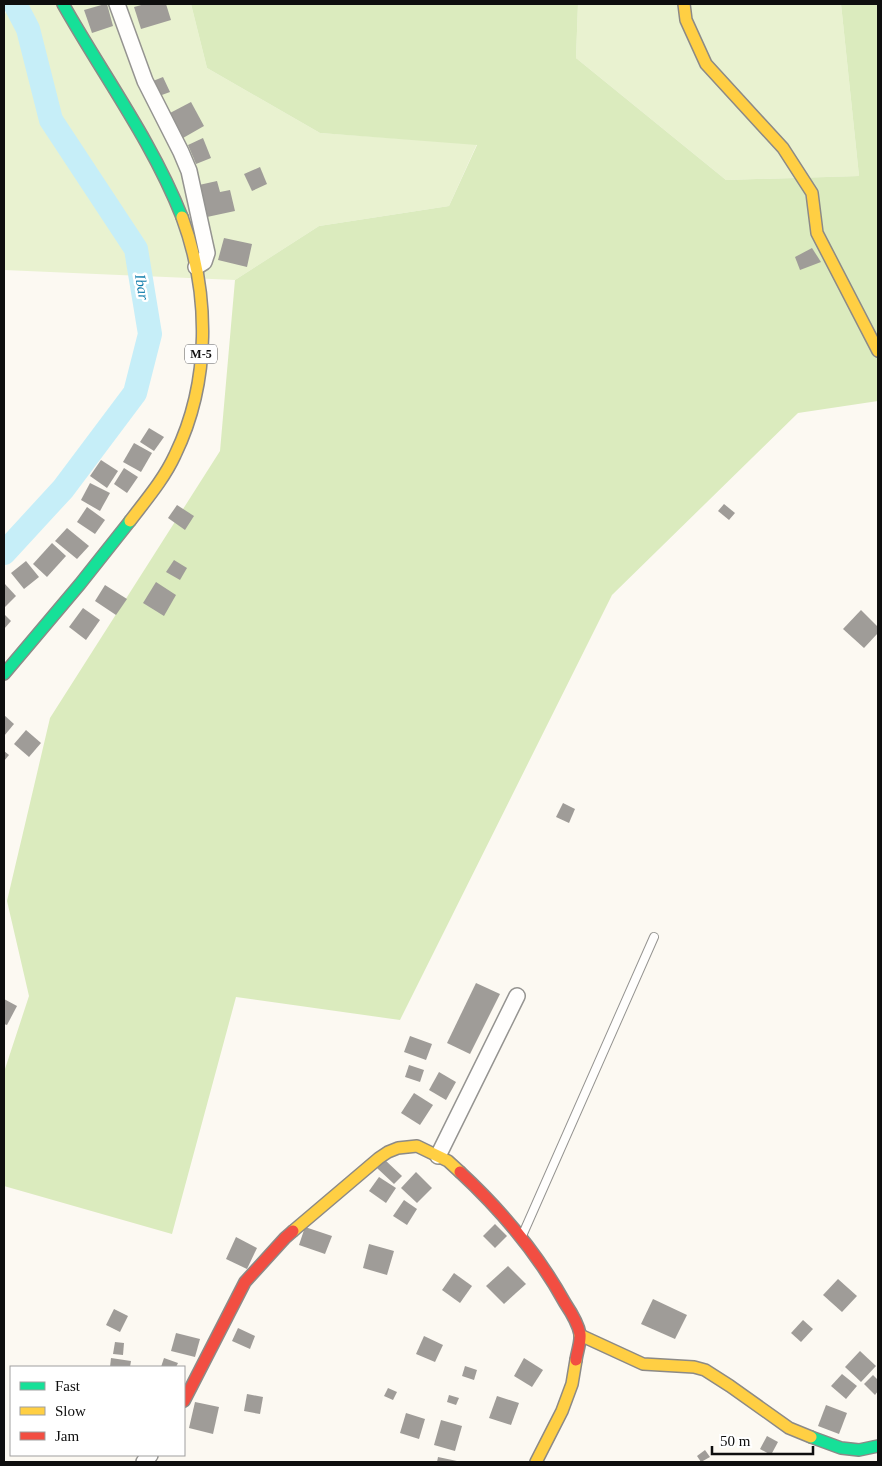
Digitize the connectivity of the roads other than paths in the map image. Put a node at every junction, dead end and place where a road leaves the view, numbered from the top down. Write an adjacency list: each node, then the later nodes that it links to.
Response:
1 (63, 4): 4 (street, M-5)
2 (117, 4): 4 (street)
3 (684, 4): 5 (street)
4 (196, 267): 6 (street, M-5)
5 (878, 351)
6 (4, 674)
7 (654, 937): 10 (lane)
8 (517, 996): 9 (street)
9 (438, 1156): 10 (street); 12 (street)
10 (522, 1238): 11 (street)
11 (580, 1335): 13 (street); 14 (street)
12 (185, 1399)
13 (878, 1446)
14 (536, 1462)

